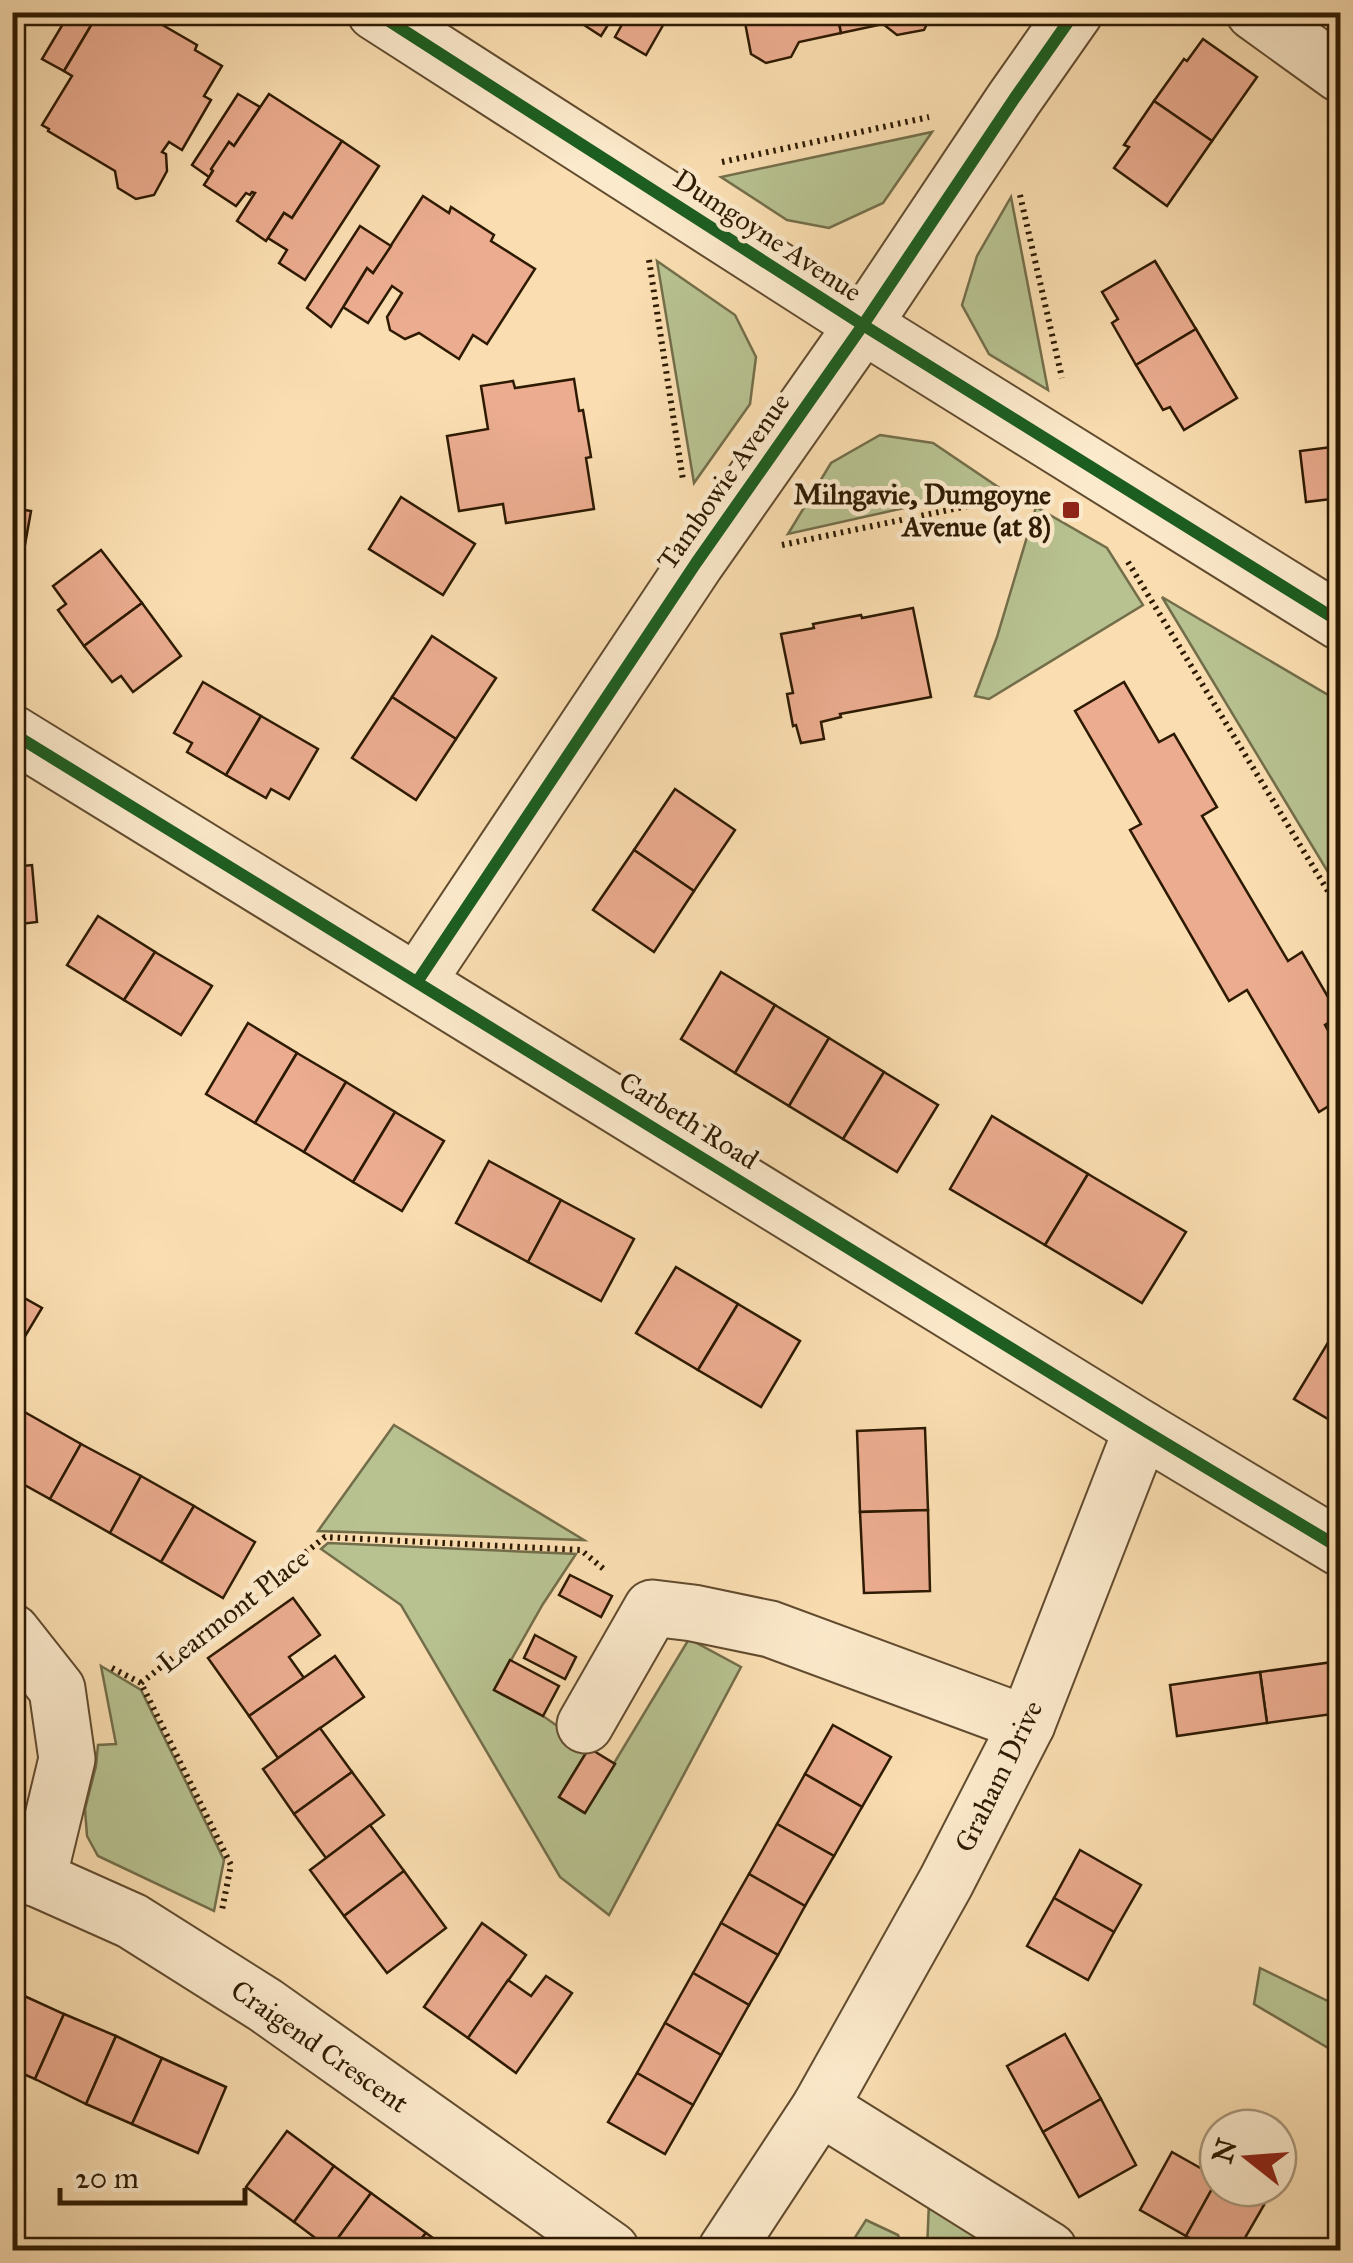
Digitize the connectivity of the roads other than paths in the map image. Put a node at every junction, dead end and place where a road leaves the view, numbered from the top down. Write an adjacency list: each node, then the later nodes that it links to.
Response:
1 (375, 12): 5 (street, Dumgoyne Avenue)
2 (1075, 12): 5 (street, Tambowie Avenue)
3 (1254, 12): 4 (street)
4 (1340, 74)
5 (863, 326): 6 (street, Dumgoyne Avenue); 8 (street, Tambowie Avenue)
6 (1340, 622)
7 (12, 734): 8 (street, Carbeth Road)
8 (417, 982): 9 (street, Carbeth Road)
9 (1142, 1429): 10 (street, Carbeth Road); 12 (street, Graham Drive)
10 (1340, 1548)
11 (12, 1632): 14 (street)
12 (1026, 1724): 13 (street); 15 (street, Graham Drive)
13 (585, 1725)
14 (25, 1876): 16 (street, Craigend Crescent)
15 (820, 2107): 17 (street, Graham Drive); 18 (street)
16 (611, 2250)
17 (726, 2250)
18 (1049, 2250)

